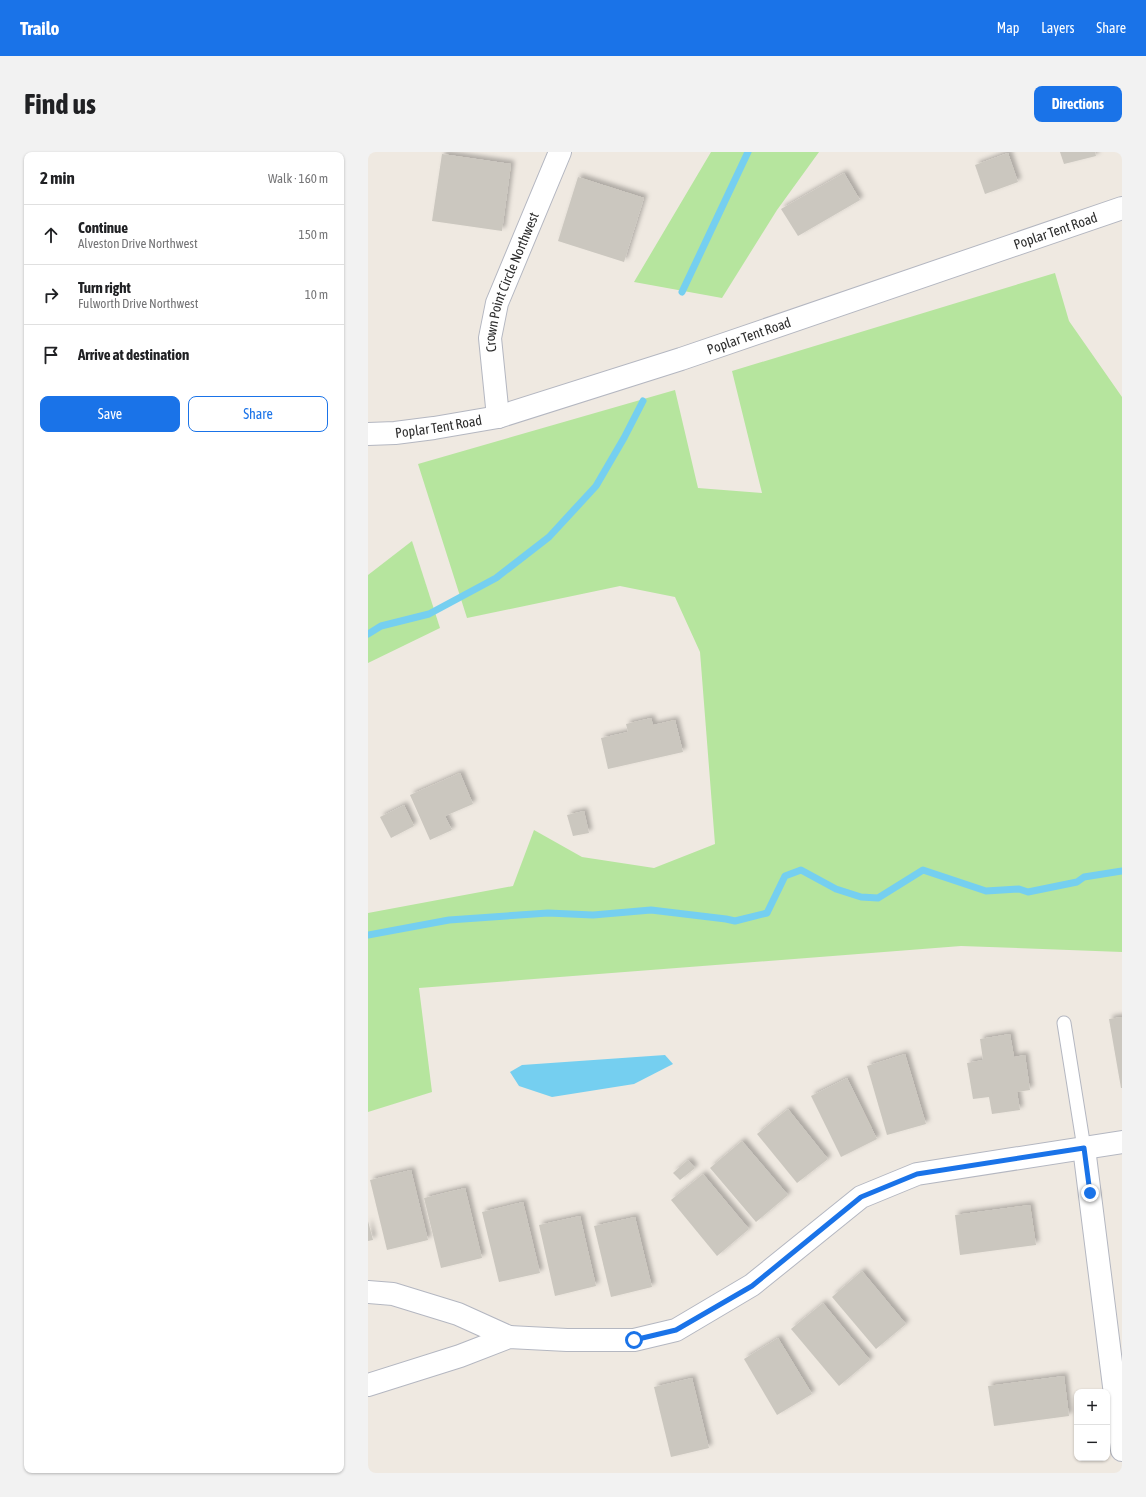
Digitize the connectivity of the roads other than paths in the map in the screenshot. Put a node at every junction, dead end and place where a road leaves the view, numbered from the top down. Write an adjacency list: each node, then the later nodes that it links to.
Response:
1 (560, 152): 3 (street, Crown Point Circle Northwest)
2 (1122, 208): 3 (street, Poplar Tent Road)
3 (498, 417): 4 (street, Poplar Tent Road)
4 (368, 434)
5 (1064, 1023): 7 (lane)
6 (1122, 1142): 7 (street)
7 (1084, 1148): 9 (street); 11 (street)
8 (368, 1292): 9 (street)
9 (509, 1337): 10 (street)
10 (368, 1385)
11 (1122, 1450)

